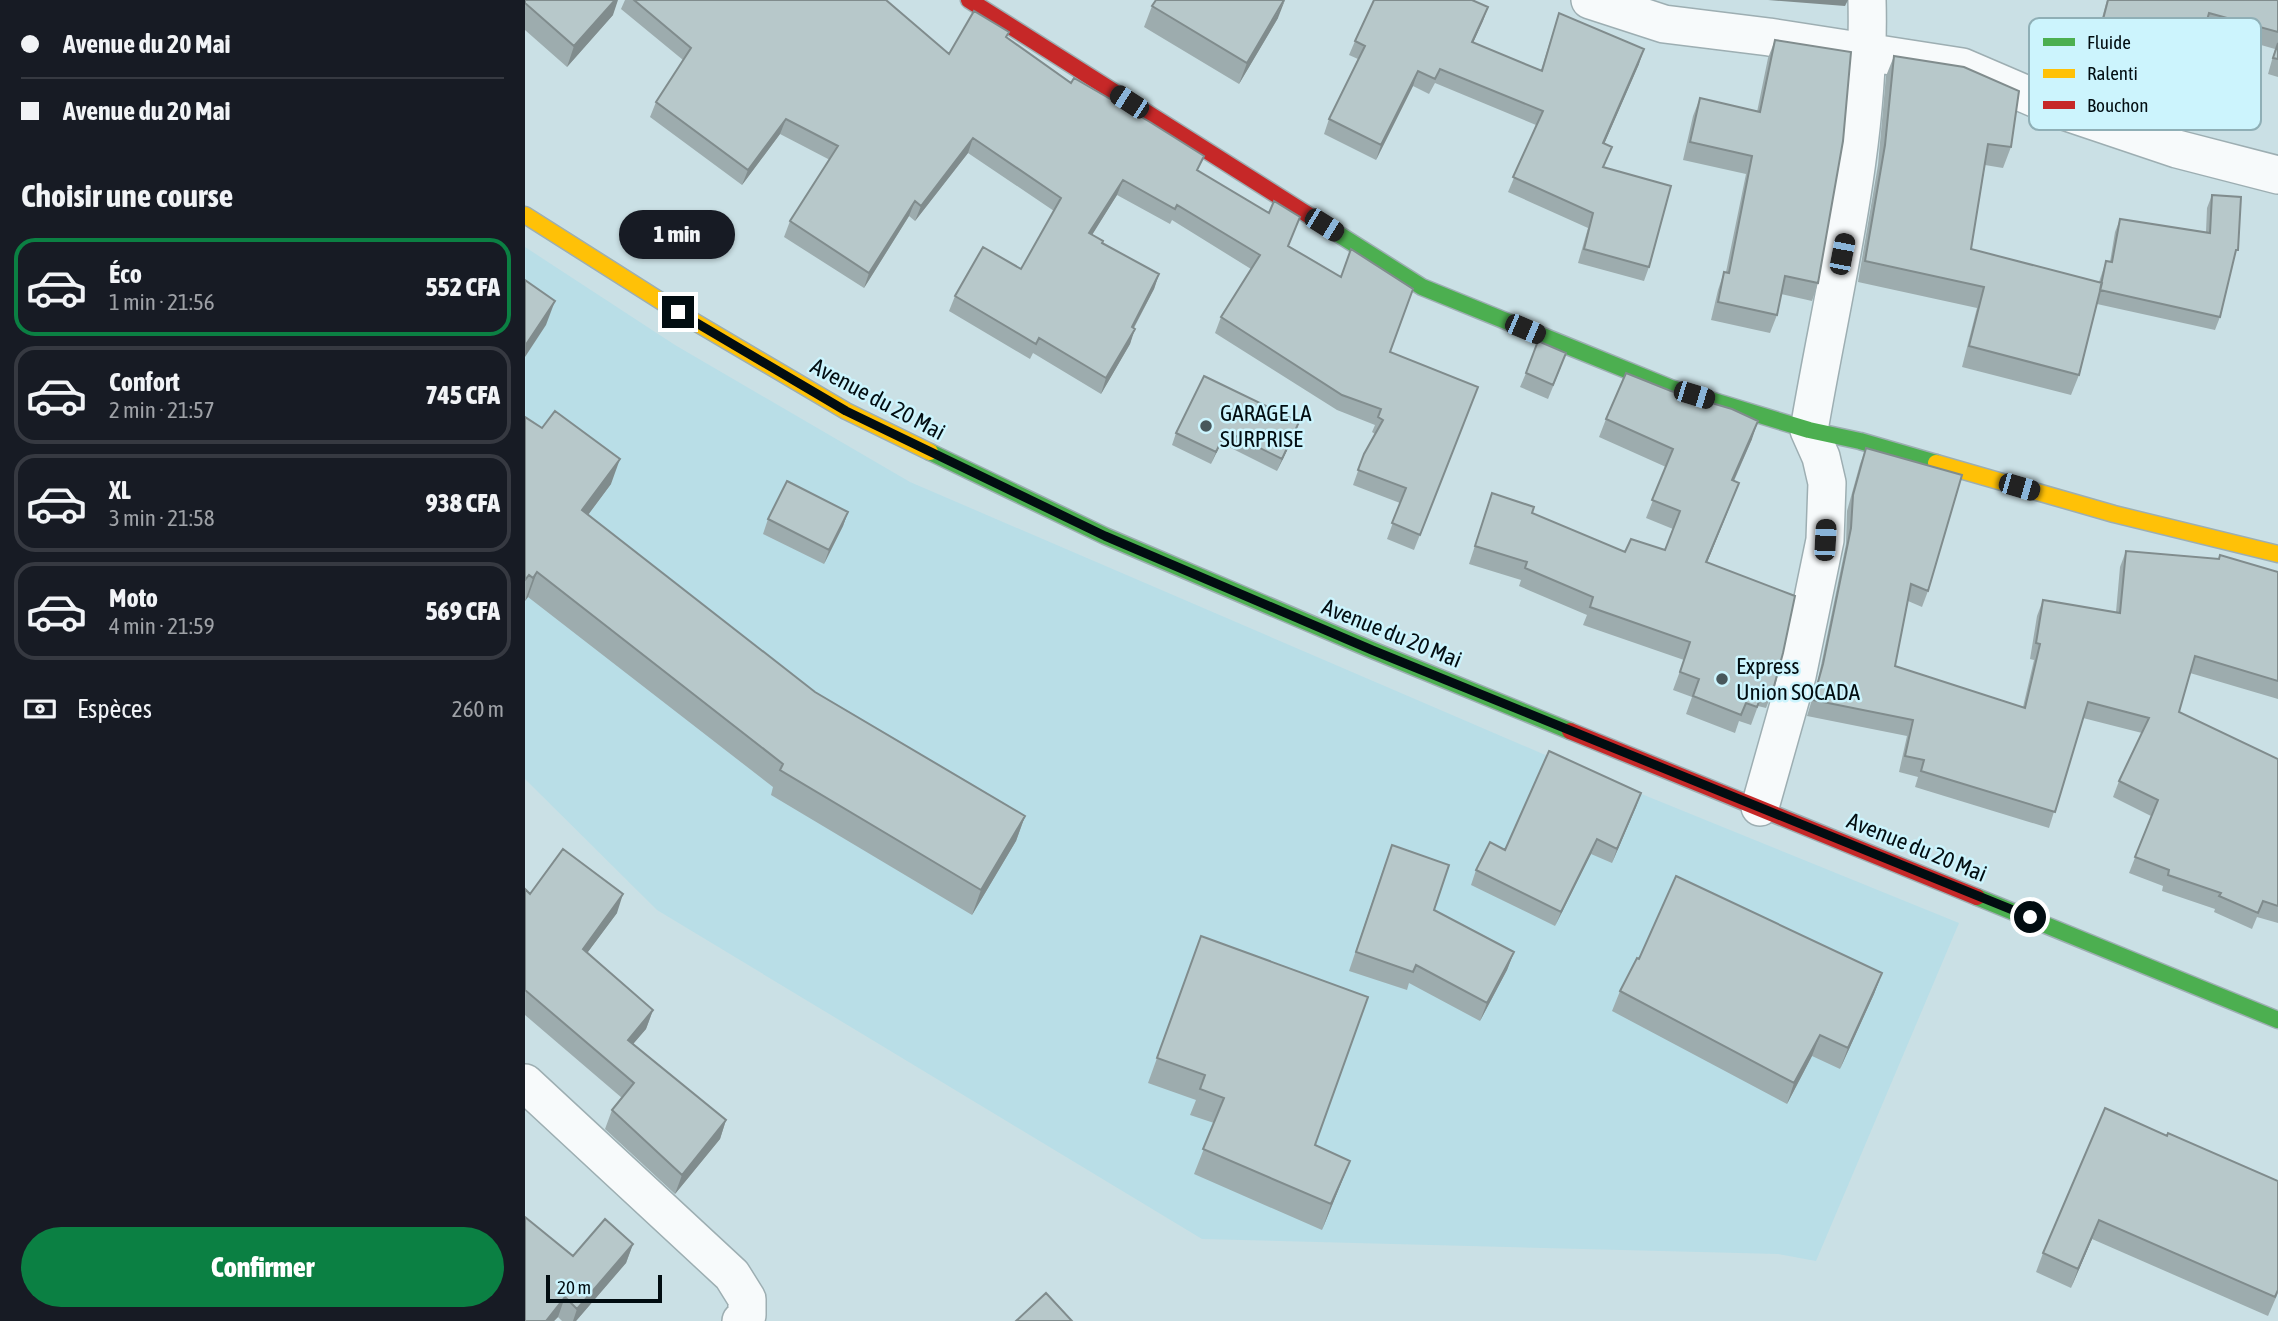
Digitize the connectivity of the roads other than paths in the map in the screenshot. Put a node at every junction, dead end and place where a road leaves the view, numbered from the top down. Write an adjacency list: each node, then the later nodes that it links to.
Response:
1 (969, 0): 9 (main road)
2 (1590, 0): 4 (street)
3 (1867, 0): 4 (street)
4 (1869, 51): 5 (street); 9 (street)
5 (2029, 95)
6 (2121, 130): 7 (street)
7 (2278, 175)
8 (525, 215): 11 (main road, Avenue du 20 Mai)
9 (1809, 430): 10 (main road); 11 (street)
10 (2278, 554)
11 (1760, 807): 12 (main road, Avenue du 20 Mai)
12 (2278, 1020)
13 (525, 1083): 14 (street)
14 (741, 1321)

